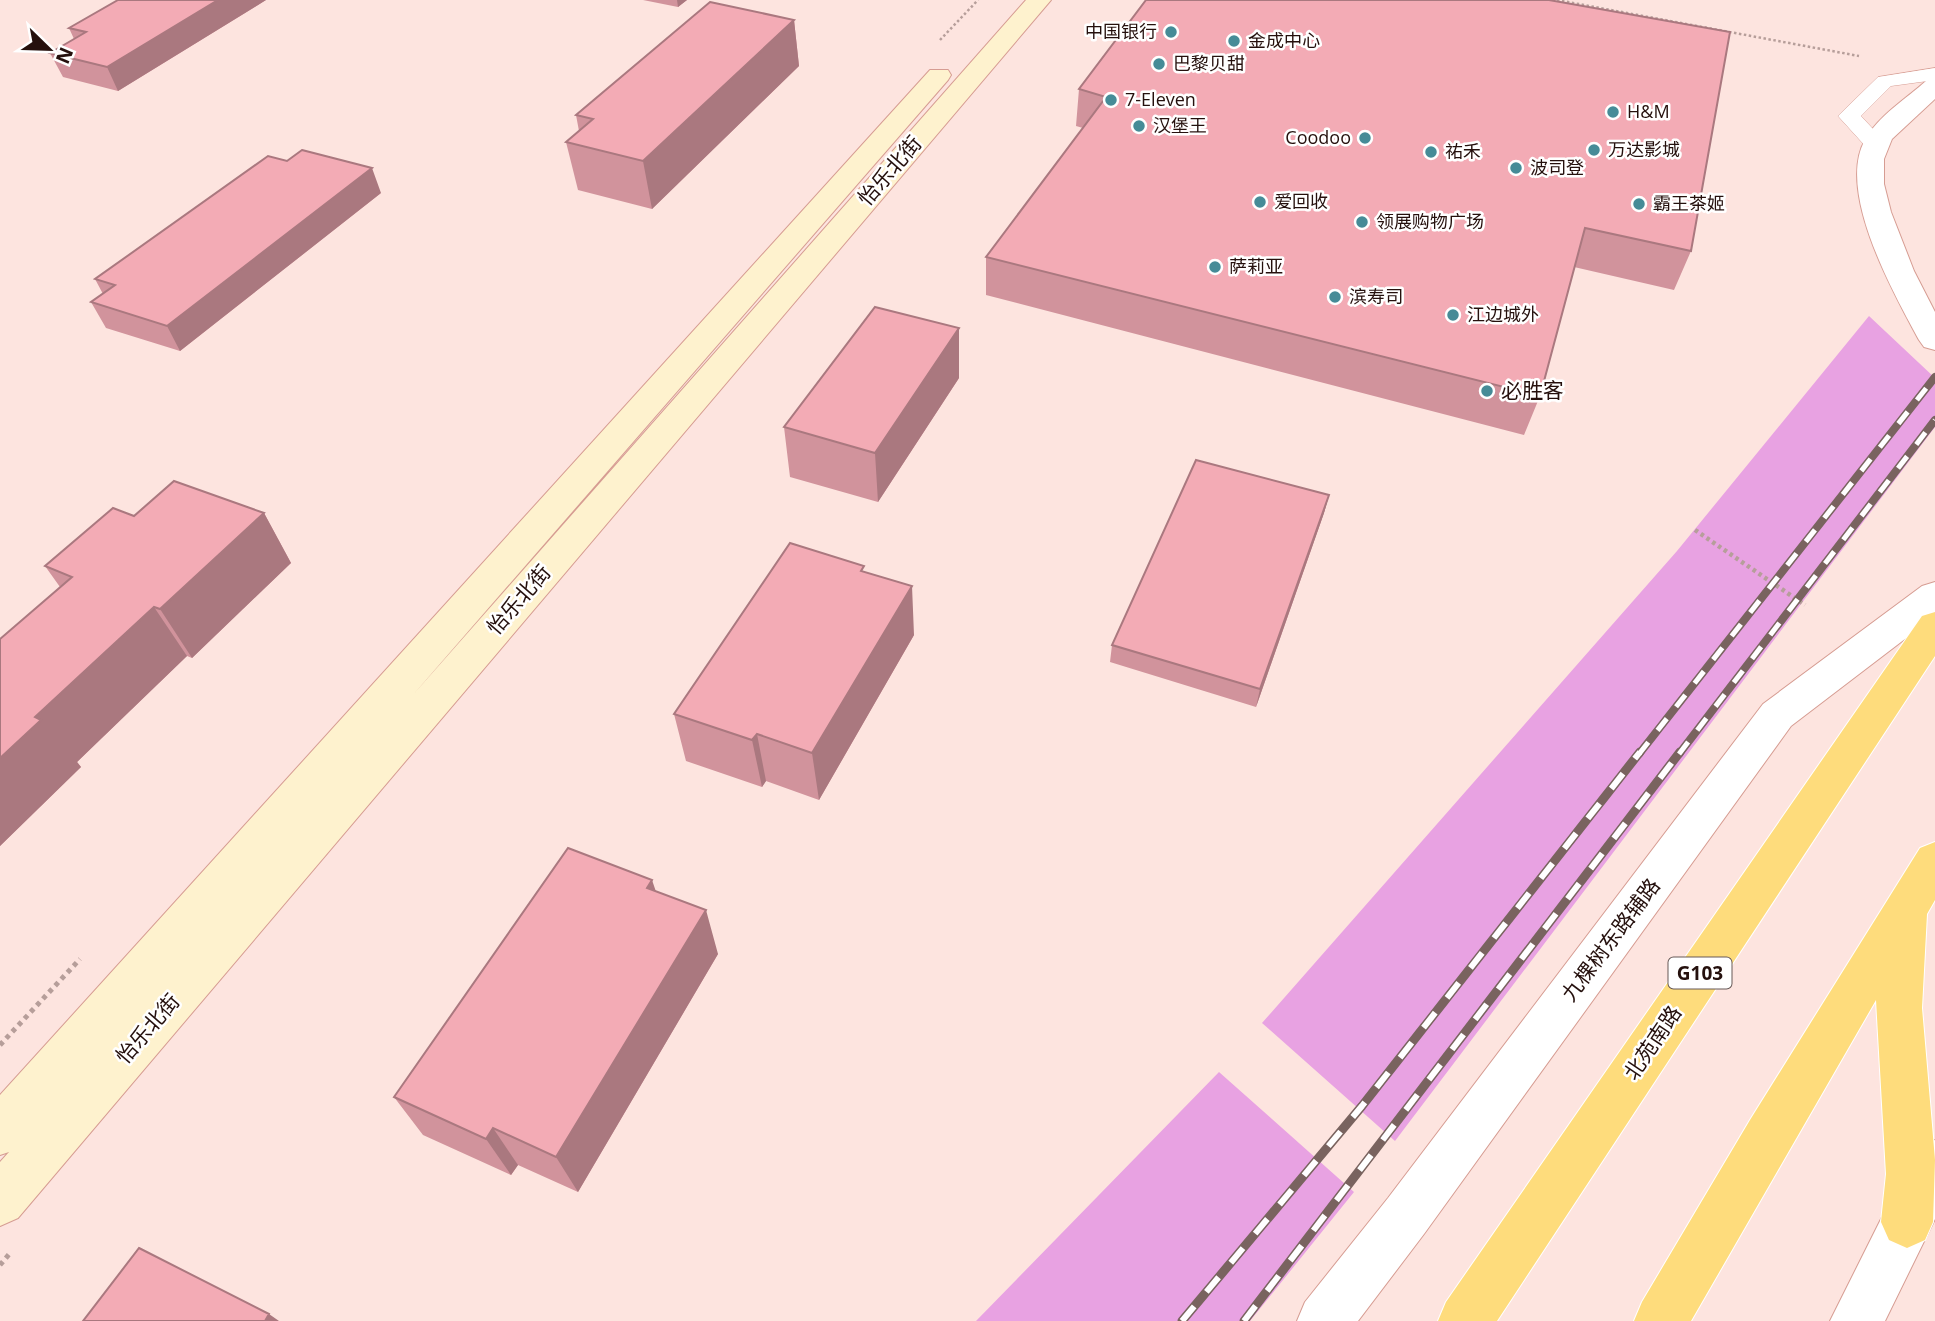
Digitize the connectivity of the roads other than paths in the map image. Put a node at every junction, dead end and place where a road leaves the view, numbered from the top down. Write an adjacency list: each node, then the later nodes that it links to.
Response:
1 (1006, 0): 11 (main road, 怡乐北街)
2 (1039, 0): 13 (main road, 怡乐北街)
3 (1935, 74): 5 (lane)
4 (1935, 86): 5 (street)
5 (1875, 143): 6 (street)
6 (1935, 340)
7 (1935, 596): 15 (street, 九棵树东路辅路)
8 (1935, 626): 16 (highway, 北苑南路 / G103)
9 (1935, 861): 10 (highway)
10 (1906, 909): 14 (highway); 17 (highway)
11 (0, 1132)
12 (1935, 1165): 14 (street)
13 (0, 1200)
14 (1907, 1222): 18 (street)
15 (1324, 1321)
16 (1465, 1321)
17 (1661, 1321)
18 (1857, 1321)

